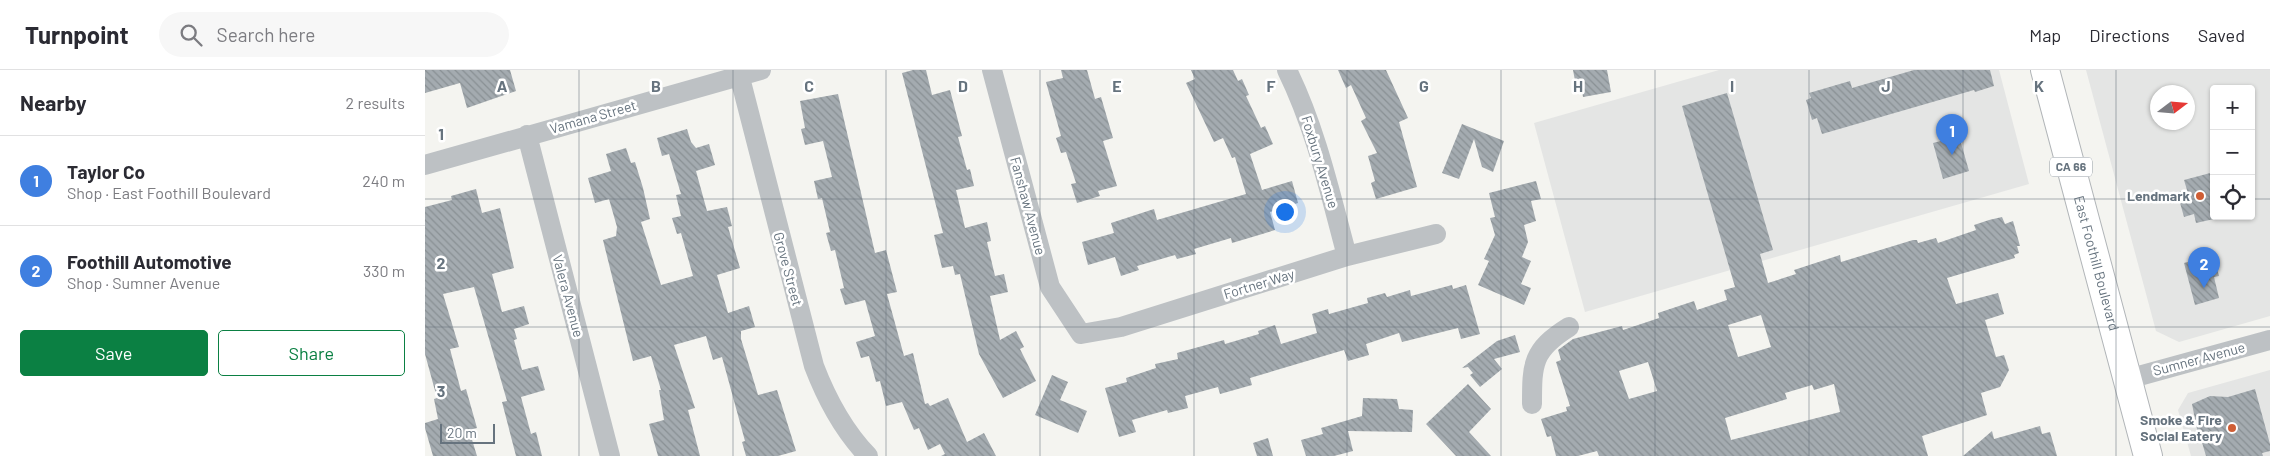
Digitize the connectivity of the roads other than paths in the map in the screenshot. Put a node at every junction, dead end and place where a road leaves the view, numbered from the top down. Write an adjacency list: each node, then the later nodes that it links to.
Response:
1 (761, 70): 5 (street, Vamana Street)
2 (992, 70): 11 (street, Fanshaw Avenue)
3 (1287, 70): 9 (street, Foxbury Avenue)
4 (2045, 70): 13 (main road, East Foothill Boulevard / CA 66)
5 (738, 73): 6 (street, Vamana Street); 16 (street, Grove Street)
6 (527, 135): 7 (street, Vamana Street); 15 (street, Valera Avenue)
7 (425, 165)
8 (1436, 234): 9 (street, Fortner Way)
9 (1347, 256): 11 (street, Fortner Way)
10 (1569, 327): 14 (street)
11 (1081, 334)
12 (2270, 340): 13 (street, Sumner Avenue)
13 (2128, 379): 17 (main road, East Foothill Boulevard / CA 66)
14 (1533, 404)
15 (610, 456)
16 (868, 456)
17 (2148, 456)

